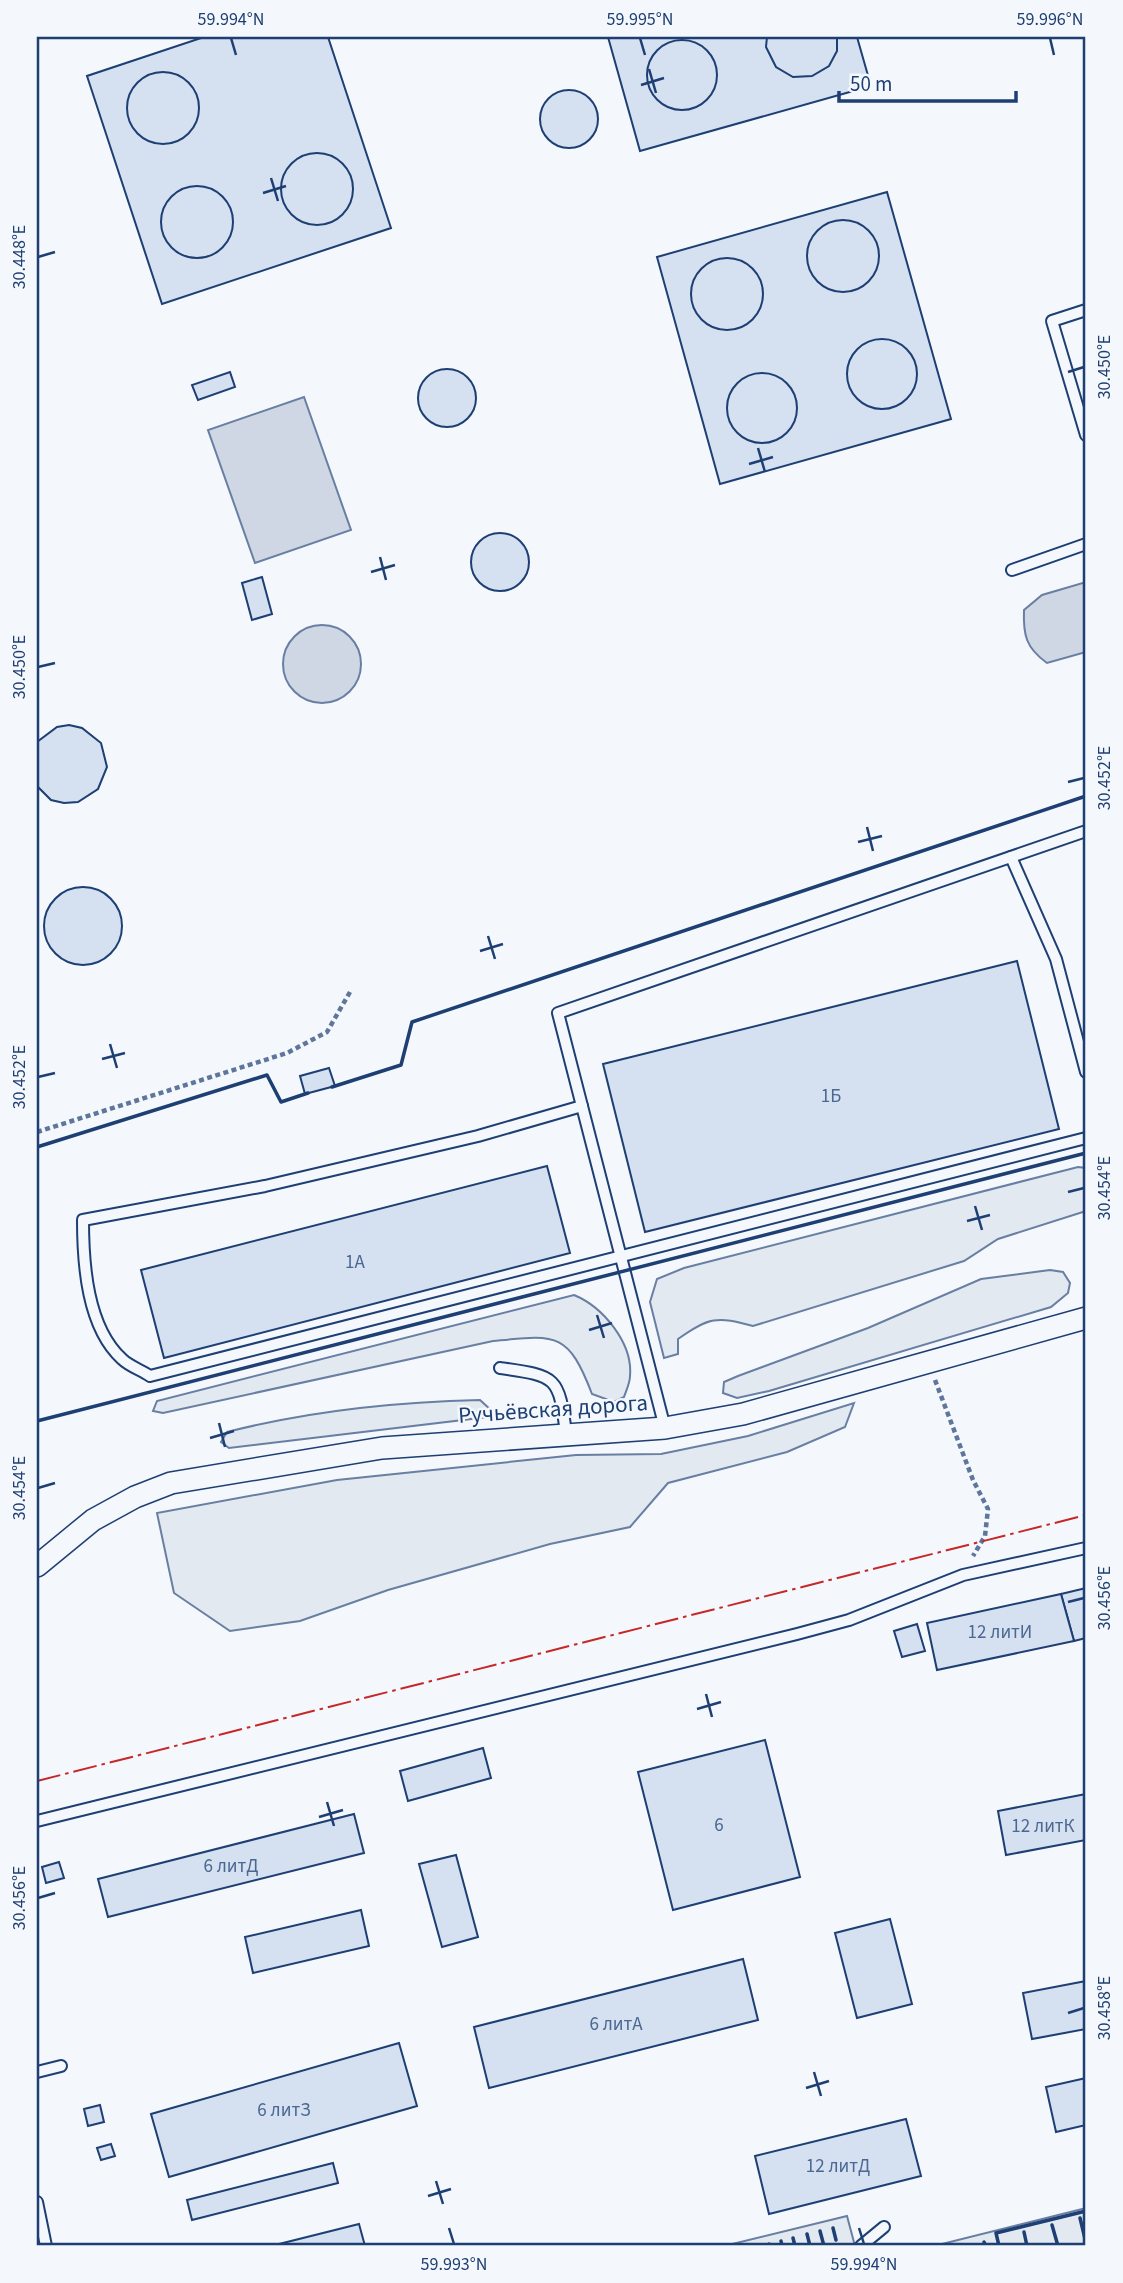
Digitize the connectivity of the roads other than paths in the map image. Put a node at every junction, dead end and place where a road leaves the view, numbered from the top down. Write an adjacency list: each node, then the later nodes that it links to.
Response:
1 (1086, 310): 2 (lane)
2 (1086, 435)
3 (1086, 544): 4 (lane)
4 (1012, 570)
5 (1086, 831): 6 (lane)
6 (1011, 857): 7 (lane); 8 (lane)
7 (1086, 1072)
8 (582, 1107): 10 (lane); 10 (lane)
9 (1086, 1138): 10 (lane)
10 (621, 1257): 13 (lane)
11 (1086, 1318): 13 (street, Ручьёвская дорога)
12 (500, 1368): 14 (lane)
13 (665, 1428): 14 (street, Ручьёвская дорога)
14 (566, 1434): 16 (street, Ручьёвская дорога)
15 (1086, 1548): 17 (lane)
16 (37, 1566)
17 (37, 1821)
18 (61, 2066): 19 (lane)
19 (37, 2072)
20 (37, 2202): 22 (lane)
21 (884, 2227): 23 (lane)
22 (46, 2246)
23 (861, 2246)

